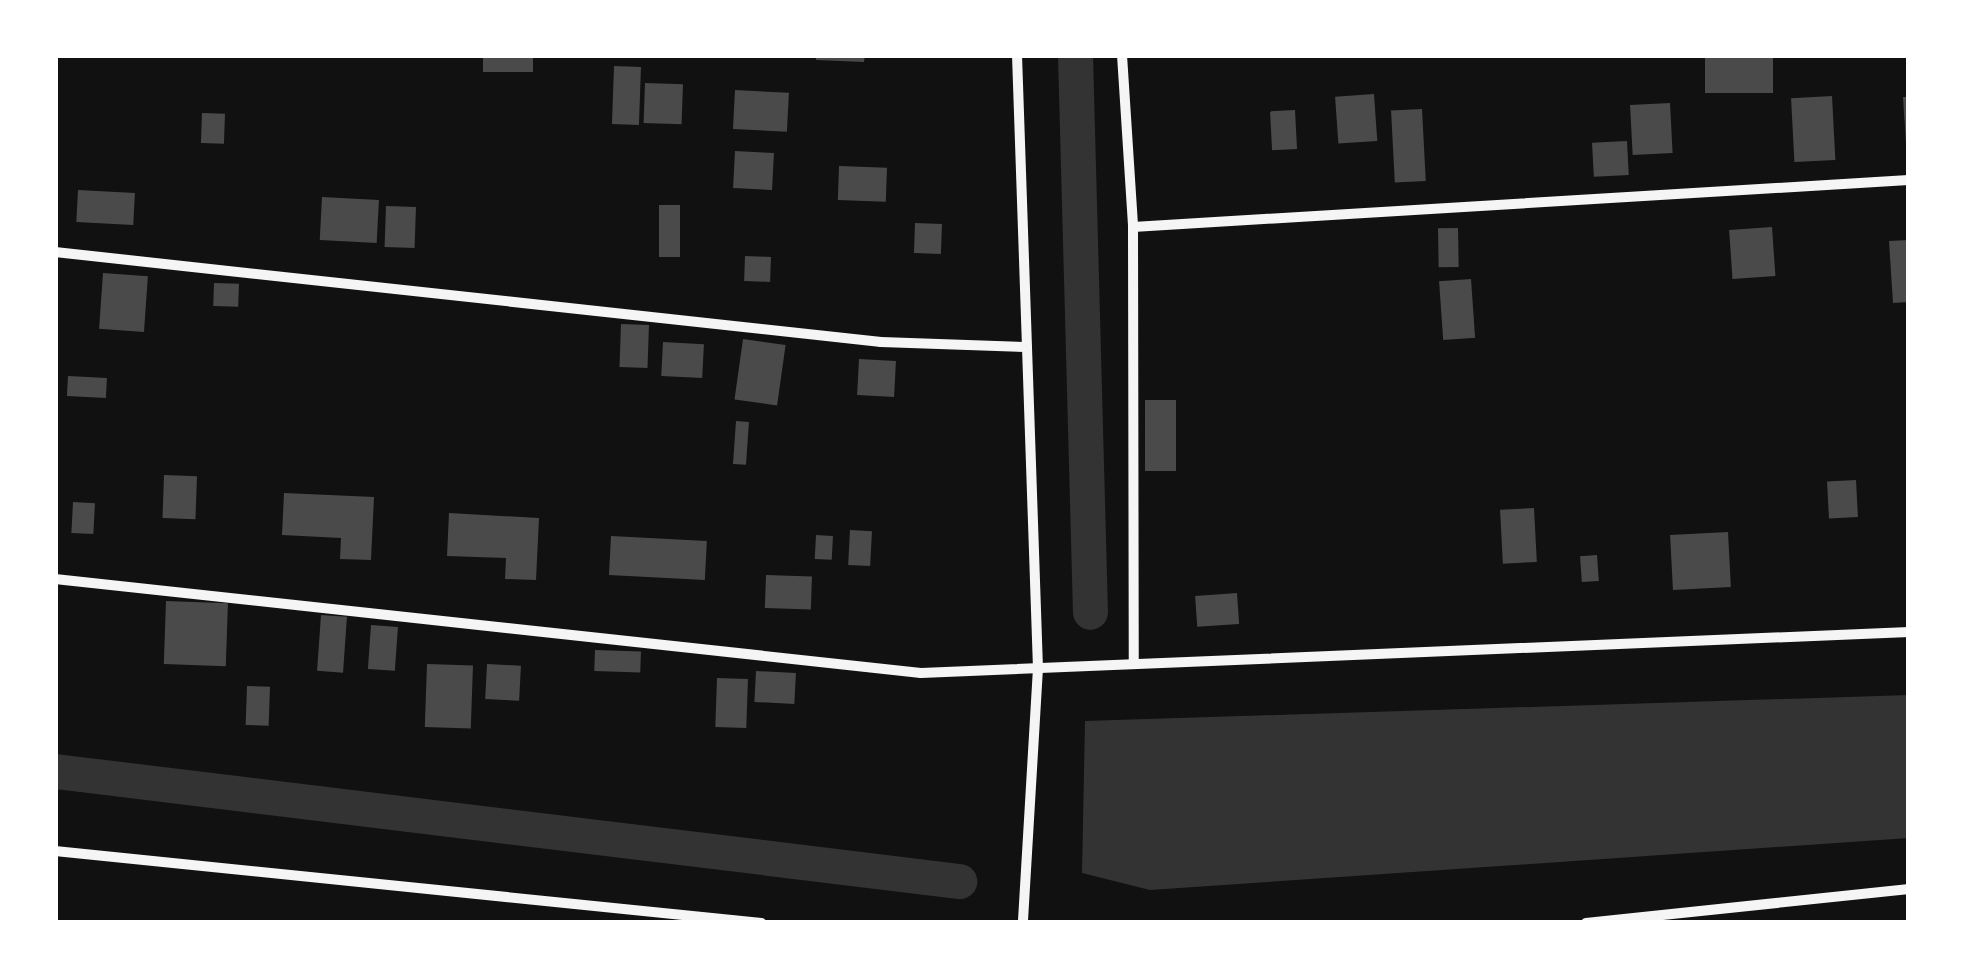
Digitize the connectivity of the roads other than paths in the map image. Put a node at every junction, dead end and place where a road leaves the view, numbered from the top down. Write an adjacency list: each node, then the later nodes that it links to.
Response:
1 (1018, 55): 6 (street)
2 (1122, 55): 4 (street)
3 (1909, 180): 4 (street)
4 (1133, 227): 9 (street)
5 (55, 252): 6 (street)
6 (1027, 347): 10 (street)
7 (55, 579): 10 (street)
8 (1909, 632): 9 (street)
9 (1134, 664): 10 (street)
10 (1038, 668): 14 (street)
11 (55, 850): 13 (street)
12 (1909, 889): 15 (street)
13 (761, 923)
14 (1023, 923)
15 (1586, 923)

